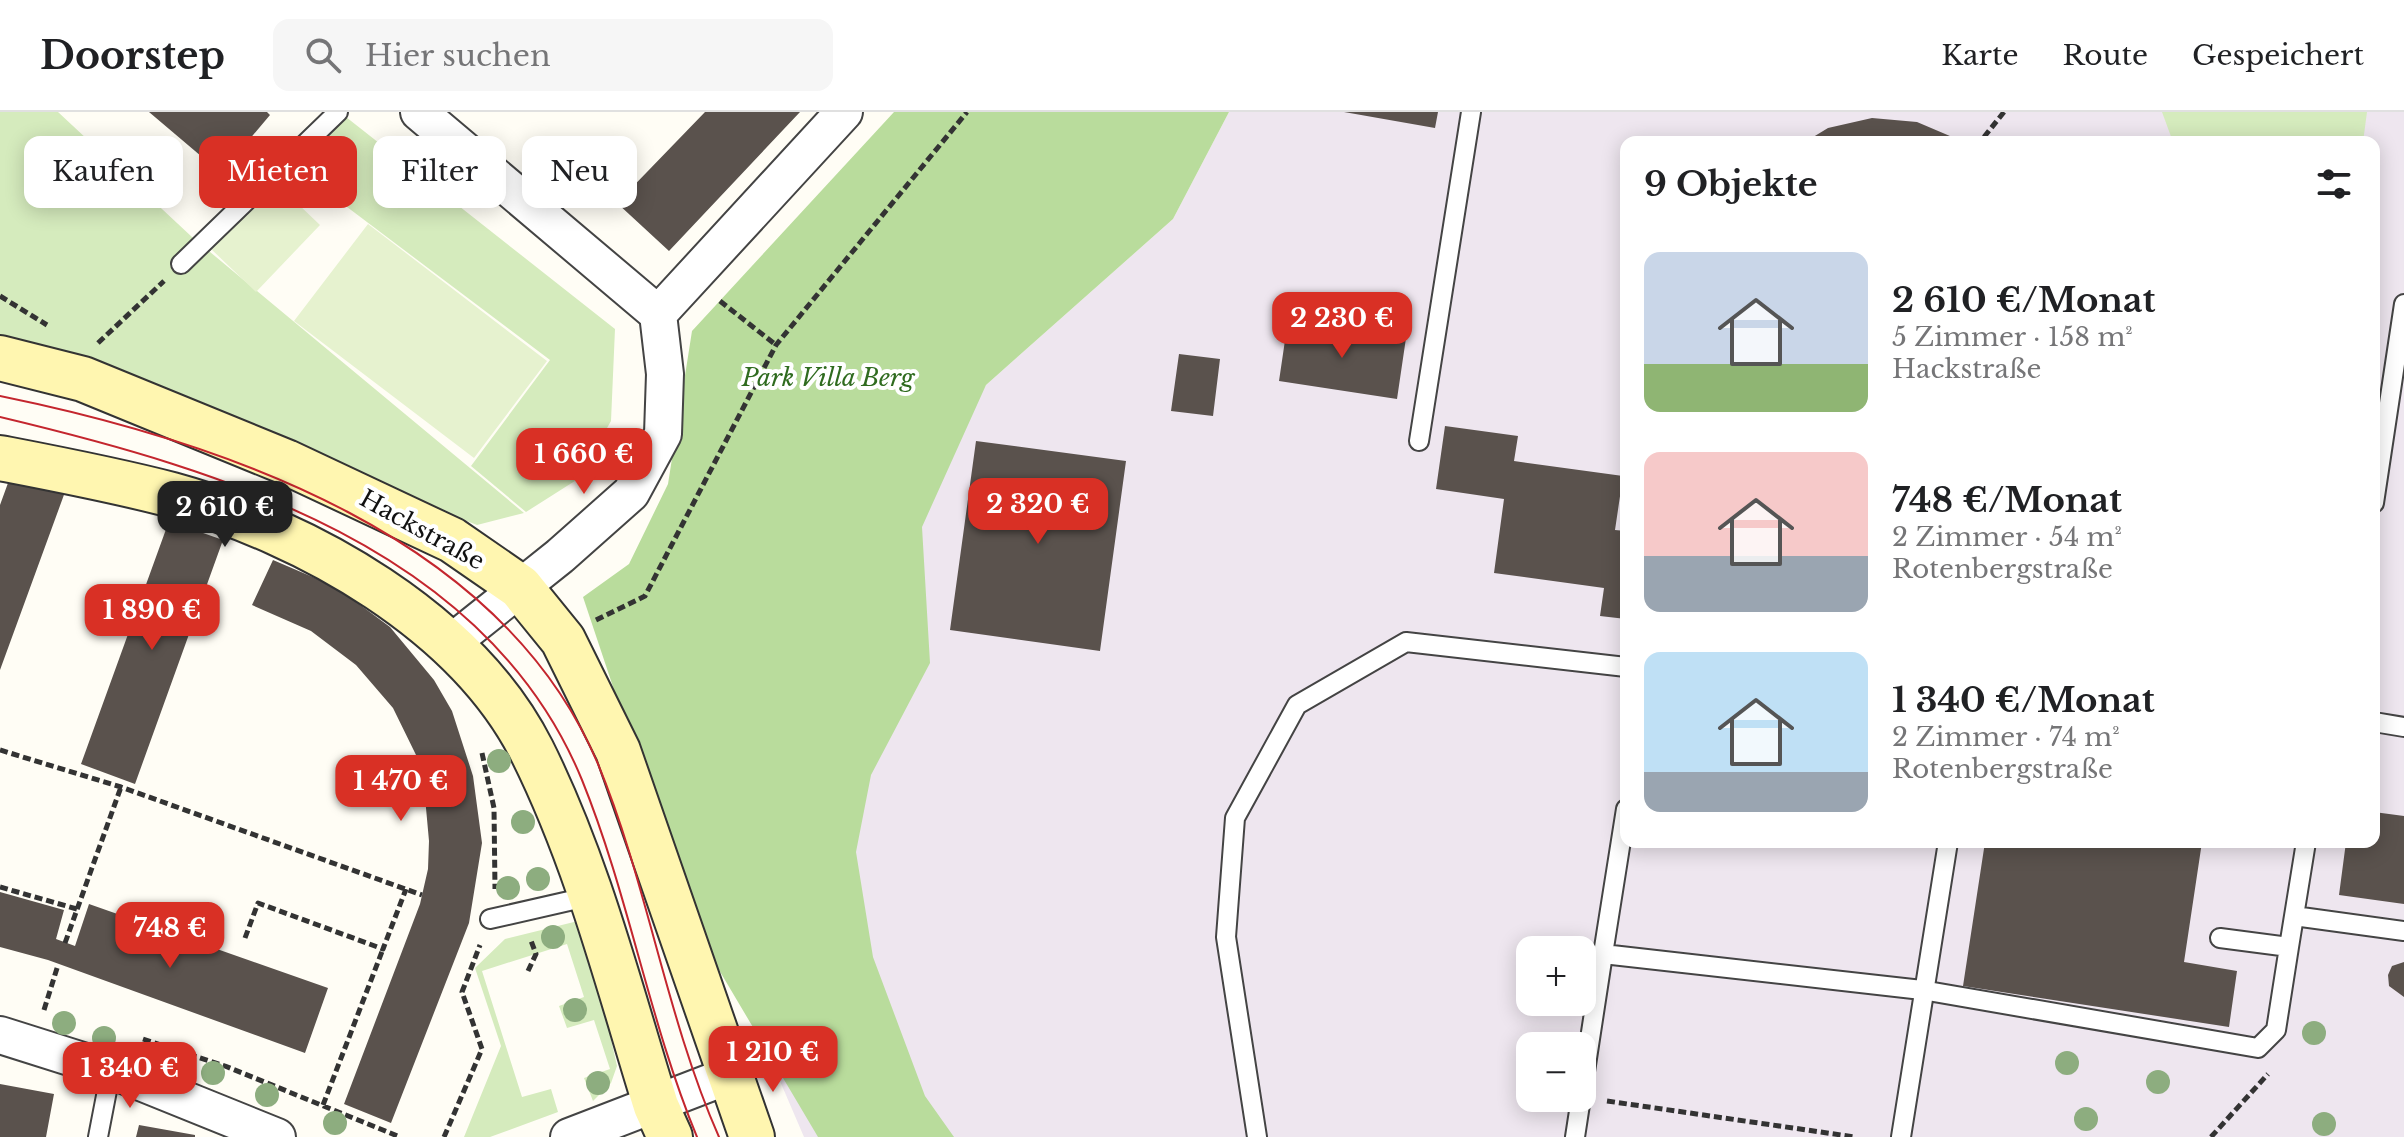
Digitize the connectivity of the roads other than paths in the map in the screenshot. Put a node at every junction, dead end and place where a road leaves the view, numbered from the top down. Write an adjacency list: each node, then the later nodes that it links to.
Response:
1 (338, 112): 5 (lane)
2 (419, 112): 7 (street)
3 (844, 112): 7 (street)
4 (1471, 112): 9 (lane)
5 (181, 264)
6 (2404, 304): 11 (lane)
7 (658, 314): 12 (street)
8 (0, 358): 12 (main road, Hackstraße)
9 (1419, 441)
10 (0, 458): 13 (main road)
11 (2380, 463)
12 (520, 587): 13 (street); 31 (main road, Hackstraße)
13 (451, 643): 20 (main road)
14 (1620, 666): 38 (lane)
15 (2380, 723): 16 (lane)
16 (2404, 727)
17 (1620, 847): 26 (lane)
18 (1947, 848): 27 (lane)
19 (2305, 848): 21 (lane)
20 (591, 896): 22 (lane); 33 (main road)
21 (2294, 916): 23 (lane); 25 (lane)
22 (490, 919)
23 (2404, 931)
24 (2220, 938): 25 (lane)
25 (2289, 947): 27 (lane)
26 (1603, 954): 27 (lane); 28 (lane)
27 (1922, 990): 40 (lane)
28 (1594, 1032)
29 (17, 1040): 30 (street)
30 (111, 1070): 34 (lane); 35 (street)
31 (730, 1075): 33 (street); 37 (main road, Hackstraße)
32 (1582, 1112): 39 (lane)
33 (663, 1121): 36 (street)
34 (98, 1137)
35 (277, 1137)
36 (569, 1137)
37 (752, 1137)
38 (1257, 1137)
39 (1575, 1137)
40 (1901, 1137)

